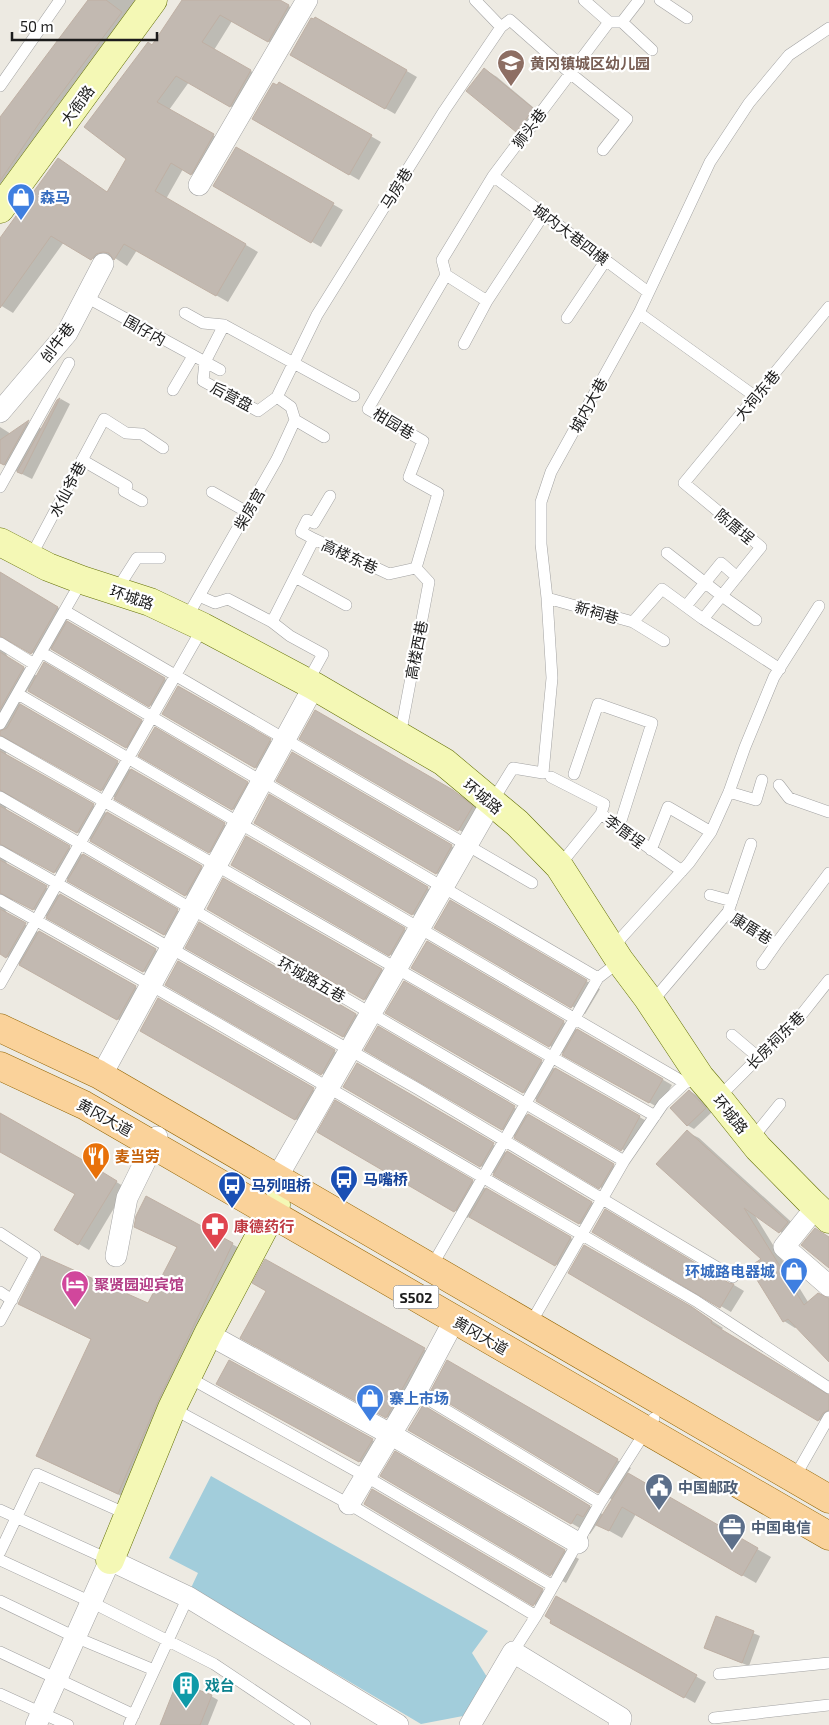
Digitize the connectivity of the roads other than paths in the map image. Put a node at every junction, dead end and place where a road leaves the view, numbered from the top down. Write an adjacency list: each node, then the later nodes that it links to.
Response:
1 (60, 0): 15 (lane)
2 (153, 0): 19 (main road, 大衙路)
3 (307, 0): 18 (street)
4 (474, 0): 11 (lane)
5 (584, 0): 9 (lane)
6 (639, 0): 10 (lane)
7 (660, 0): 8 (lane)
8 (688, 18)
9 (608, 22): 10 (lane); 14 (lane, 狮头巷)
10 (622, 22): 13 (lane)
11 (506, 24): 14 (lane); 36 (lane, 马房巷)
12 (829, 28): 24 (lane, 城内大巷)
13 (652, 50)
14 (570, 73): 16 (lane); 17 (lane, 狮头巷)
15 (0, 86)
16 (602, 150)
17 (493, 176): 20 (lane, 城内大巷四横); 23 (lane, 狮头巷)
18 (199, 185)
19 (0, 209)
20 (544, 214): 21 (lane, 城内大巷四横); 26 (lane)
21 (606, 260): 24 (lane, 城内大巷四横); 30 (lane)
22 (104, 264): 25 (street, 刣牛巷)
23 (446, 275): 26 (lane); 58 (lane, 柑园巷)
24 (648, 292): 29 (lane, 城内大巷)
25 (86, 297): 33 (lane, 围仔内); 42 (street, 刣牛巷)
26 (487, 300): 32 (lane)
27 (829, 307): 41 (lane, 大祠东巷)
28 (185, 313): 31 (lane)
29 (639, 313): 41 (lane); 66 (lane, 城内大巷)
30 (567, 318)
31 (224, 325): 34 (lane); 36 (lane)
32 (464, 344)
33 (193, 356): 34 (lane, 围仔内); 38 (lane)
34 (205, 362): 37 (lane, 围仔内); 40 (lane, 后营盘)
35 (69, 363): 48 (lane, 刣牛巷)
36 (294, 363): 39 (lane); 40 (lane, 后营盘)
37 (220, 370)
38 (173, 390)
39 (354, 396)
40 (277, 397): 43 (lane, 后营盘)
41 (756, 397): 47 (lane, 大祠东巷)
42 (4, 399)
43 (295, 420): 44 (lane); 52 (lane, 柴房宫)
44 (324, 436)
45 (163, 448): 46 (lane, 水仙爷巷)
46 (82, 460): 51 (lane); 56 (lane, 水仙爷巷)
47 (684, 483): 60 (lane, 陈厝埕)
48 (0, 487)
49 (212, 492): 52 (lane)
50 (330, 496): 53 (lane, 高楼东巷)
51 (142, 501)
52 (247, 512): 64 (lane, 柴房宫)
53 (314, 539): 58 (lane, 高楼东巷); 59 (lane, 高楼东巷)
54 (0, 542): 56 (main road, 环城路)
55 (667, 553): 62 (lane)
56 (30, 558): 61 (main road, 环城路)
57 (160, 558): 63 (lane)
58 (416, 568): 84 (lane, 高楼西巷)
59 (295, 577): 67 (lane); 73 (lane, 高楼东巷)
60 (737, 577): 62 (lane); 65 (lane, 陈厝埕)
61 (82, 580): 63 (main road, 环城路); 70 (lane)
62 (705, 583): 65 (lane); 68 (lane)
63 (116, 591): 75 (main road, 环城路)
64 (199, 596): 73 (lane); 75 (lane, 柴房宫)
65 (722, 596): 71 (lane, 陈厝埕); 72 (lane)
66 (547, 598): 74 (lane, 新祠巷); 92 (lane, 城内大巷)
67 (346, 605)
68 (686, 606): 71 (lane); 74 (lane, 新祠巷)
69 (819, 606): 80 (lane)
70 (65, 611): 78 (lane); 103 (lane)
71 (703, 619): 80 (lane)
72 (756, 620)
73 (272, 622): 81 (lane)
74 (633, 622): 76 (lane)
75 (194, 623): 81 (main road, 环城路); 112 (lane, 柴房宫)
76 (664, 641)
77 (0, 643): 79 (lane)
78 (41, 652): 79 (lane); 110 (lane)
79 (34, 664): 82 (lane)
80 (780, 669): 90 (lane)
81 (310, 684): 84 (main road, 环城路); 118 (street)
82 (18, 694): 83 (lane); 119 (lane)
83 (0, 724)
84 (399, 737): 92 (main road, 环城路)
85 (0, 742): 122 (lane)
86 (574, 774): 95 (lane)
87 (551, 777): 94 (lane, 李厝埕)
88 (762, 780): 90 (lane)
89 (779, 785): 93 (lane)
90 (729, 792): 96 (lane)
91 (0, 797): 125 (lane, 环城路五巷)
92 (491, 803): 100 (main road, 环城路); 126 (street)
93 (829, 812)
94 (601, 814): 95 (lane, 李厝埕); 100 (lane)
95 (620, 827): 98 (lane, 李厝埕)
96 (711, 832): 98 (lane); 101 (lane)
97 (751, 844): 106 (lane)
98 (651, 850): 101 (lane, 李厝埕)
99 (0, 851): 132 (lane)
100 (559, 866): 108 (main road, 环城路)
101 (682, 872): 108 (lane)
102 (829, 873): 107 (lane, 康厝巷)
103 (532, 883)
104 (710, 895): 106 (lane)
105 (0, 900): 141 (lane)
106 (730, 906): 107 (lane, 康厝巷); 113 (lane, 康厝巷)
107 (776, 944): 109 (lane)
108 (616, 954): 110 (lane); 113 (main road, 环城路)
109 (762, 964)
110 (598, 978): 131 (lane)
111 (829, 980): 116 (lane, 长房祠东巷)
112 (0, 984)
113 (651, 1003): 119 (main road, 环城路)
114 (0, 1028): 149 (main road, S502)
115 (732, 1035): 116 (lane)
116 (758, 1058): 120 (lane, 长房祠东巷)
117 (0, 1066): 155 (main road, 黄冈大道 / S502)
118 (106, 1067)
119 (693, 1080): 120 (main road, 环城路); 122 (lane)
120 (718, 1098): 124 (main road, 环城路)
121 (780, 1104): 124 (lane)
122 (655, 1116): 125 (lane)
123 (158, 1137): 130 (street)
124 (751, 1140): 128 (main road, 环城路)
125 (624, 1161): 136 (lane)
126 (283, 1167)
127 (276, 1206): 139 (main road)
128 (822, 1213): 133 (street)
129 (0, 1233): 135 (lane)
130 (116, 1256)
131 (437, 1257)
132 (733, 1277)
133 (829, 1286)
134 (0, 1292): 135 (lane)
135 (12, 1300): 137 (lane)
136 (536, 1314)
137 (0, 1321)
138 (449, 1330): 142 (street)
139 (208, 1334): 140 (main road); 146 (street)
140 (188, 1377): 143 (main road); 148 (lane)
141 (829, 1388)
142 (416, 1392): 146 (street); 150 (lane)
143 (172, 1408): 151 (lane); 153 (main road)
144 (829, 1417): 147 (lane)
145 (654, 1418): 150 (lane)
146 (390, 1434): 148 (street); 156 (street)
147 (801, 1466)
148 (365, 1476): 151 (street); 160 (lane)
149 (829, 1499)
150 (600, 1503): 156 (lane)
151 (349, 1504): 164 (lane)
152 (0, 1510): 154 (lane)
153 (129, 1515): 154 (lane); 159 (main road)
154 (16, 1518): 157 (lane); 159 (lane)
155 (829, 1536)
156 (578, 1543): 160 (lane)
157 (0, 1552)
158 (0, 1560): 163 (lane)
159 (110, 1560): 161 (street); 163 (street)
160 (553, 1586): 164 (lane)
161 (188, 1597): 166 (lane); 180 (street)
162 (0, 1601): 165 (lane)
163 (91, 1602): 165 (street); 166 (lane)
164 (536, 1616): 168 (lane)
165 (75, 1637): 170 (lane); 172 (street)
166 (167, 1641): 170 (lane); 179 (lane)
167 (0, 1652): 172 (lane)
168 (513, 1652): 181 (street); 182 (street)
169 (829, 1663): 171 (lane)
170 (154, 1670): 177 (lane)
171 (719, 1674)
172 (57, 1678): 176 (street); 177 (lane)
173 (0, 1694): 176 (lane)
174 (829, 1705): 175 (lane)
175 (714, 1718)
176 (39, 1719): 178 (lane)
177 (132, 1720)
178 (68, 1725)
179 (305, 1725)
180 (398, 1725)
181 (470, 1725)
182 (619, 1725)

